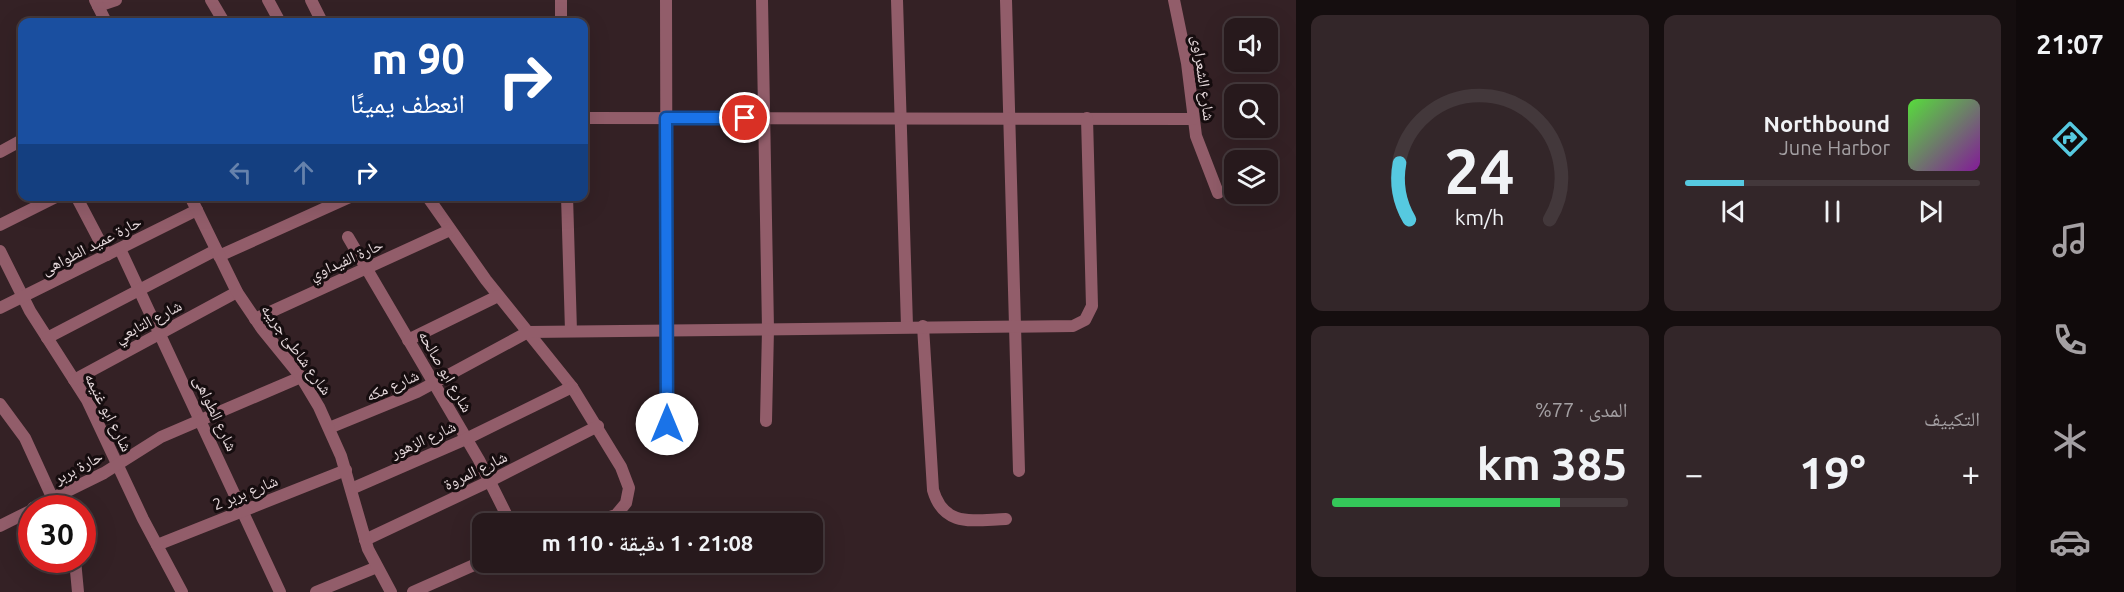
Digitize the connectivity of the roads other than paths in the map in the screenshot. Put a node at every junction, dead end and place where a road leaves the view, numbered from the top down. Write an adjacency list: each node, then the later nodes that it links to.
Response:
1 (116, 0): 11 (street)
2 (211, 0): 13 (street)
3 (268, 0): 14 (street)
4 (311, 0): 15 (street)
5 (561, 0): 16 (street)
6 (666, 0): 19 (street)
7 (762, 0): 20 (street)
8 (897, 0): 17 (street)
9 (1006, 0): 23 (street)
10 (1174, 0): 22 (street, شارع الشعراوى)
11 (97, 3): 12 (street)
12 (104, 18)
13 (222, 18)
14 (278, 18)
15 (320, 18)
16 (561, 18)
17 (901, 117): 20 (street); 23 (street); 48 (street)
18 (588, 118): 19 (street)
19 (666, 118): 20 (street); 52 (street)
20 (765, 118): 51 (street)
21 (1087, 118): 22 (street); 23 (street); 50 (street)
22 (1192, 118): 26 (street, شارع الشعراوى)
23 (1010, 119): 50 (street)
24 (18, 142): 25 (street)
25 (0, 152)
26 (1218, 193)
27 (48, 201): 34 (street)
28 (79, 201): 40 (street)
29 (192, 201): 33 (street, شارع شاطئ جريبه)
30 (327, 201): 39 (street)
31 (431, 201): 35 (street)
32 (567, 201): 54 (street)
33 (197, 210): 37 (street, حارة عميد الطواهى); 39 (street, شارع شاطئ جريبه)
34 (0, 225)
35 (450, 230): 41 (street, حارة الفيداوي); 44 (street)
36 (348, 237): 41 (street, شارع ابو صالحه)
37 (120, 249): 40 (street, حارة عميد الطواهى); 42 (street, شارع الطواهى)
38 (0, 251): 45 (street, شارع ابو غنيمه)
39 (218, 253): 42 (street); 43 (street, شارع شاطئ جريبه)
40 (107, 255): 45 (street, حارة عميد الطواهى)
41 (366, 268): 47 (street, حارة الفيداوي); 57 (street, شارع ابو صالحه)
42 (140, 290): 55 (street, شارع الطواهى); 56 (street)
43 (237, 291): 47 (street, شارع شاطئ جريبه); 55 (street, شارع التابعي)
44 (498, 296): 53 (street); 57 (street)
45 (23, 298): 46 (street, حارة عميد الطواهى); 56 (street, شارع ابو غنيمه)
46 (0, 308)
47 (255, 318): 58 (street, شارع شاطئ جريبه)
48 (907, 326): 49 (street); 51 (street)
49 (923, 326): 50 (street); 80 (street)
50 (1014, 326): 71 (street)
51 (768, 328): 52 (street); 64 (street)
52 (668, 330): 54 (street); 65 (street)
53 (528, 332): 54 (street); 60 (street, شارع مكه); 61 (street)
54 (571, 332)
55 (161, 333): 59 (street, شارع التابعي); 63 (street, شارع الطواهى)
56 (47, 338): 59 (street, شارع ابو غنيمه)
57 (408, 340): 60 (street, شارع ابو صالحه)
58 (301, 377): 63 (street, حارة بربر); 67 (street, شارع شاطئ جريبه)
59 (74, 380): 69 (street, شارع ابو غنيمه)
60 (434, 384): 67 (street, شارع مكه); 68 (street, شارع ابو صالحه)
61 (572, 387): 66 (street); 68 (street, شارع الزهور)
62 (0, 404): 74 (street)
63 (201, 419): 69 (street, حارة بربر); 76 (street, شارع الطواهى)
64 (766, 421)
65 (667, 424)
66 (598, 426): 72 (street, شارع المروة); 78 (street)
67 (329, 428): 70 (street, شارع شاطئ جريبه)
68 (466, 439): 72 (street, شارع ابو صالحه); 73 (street, شارع الزهور)
69 (117, 465): 75 (street, حارة بربر); 83 (street, شارع ابو غنيمه)
70 (346, 470): 73 (street, شارع شاطئ جريبه); 76 (street, شارع بربر 2)
71 (1019, 471)
72 (490, 481): 77 (street, شارع ابو صالحه); 82 (street, شارع المروة)
73 (351, 489): 82 (street, شارع شاطئ جريبه)
74 (51, 495)
75 (69, 495)
76 (244, 511): 83 (street, شارع بربر 2); 89 (street, شارع الطواهى)
77 (506, 513)
78 (617, 513)
79 (18, 516): 81 (street, حارة بربر)
80 (1006, 519)
81 (0, 526)
82 (364, 540): 85 (street, شارع شاطئ جريبه)
83 (157, 545): 88 (street, شارع ابو غنيمه)
84 (472, 566): 92 (street)
85 (377, 567): 90 (street); 91 (street, شارع شاطئ جريبه)
86 (76, 573): 87 (street)
87 (78, 592)
88 (182, 592)
89 (280, 592)
90 (316, 592)
91 (391, 592)
92 (413, 592)

